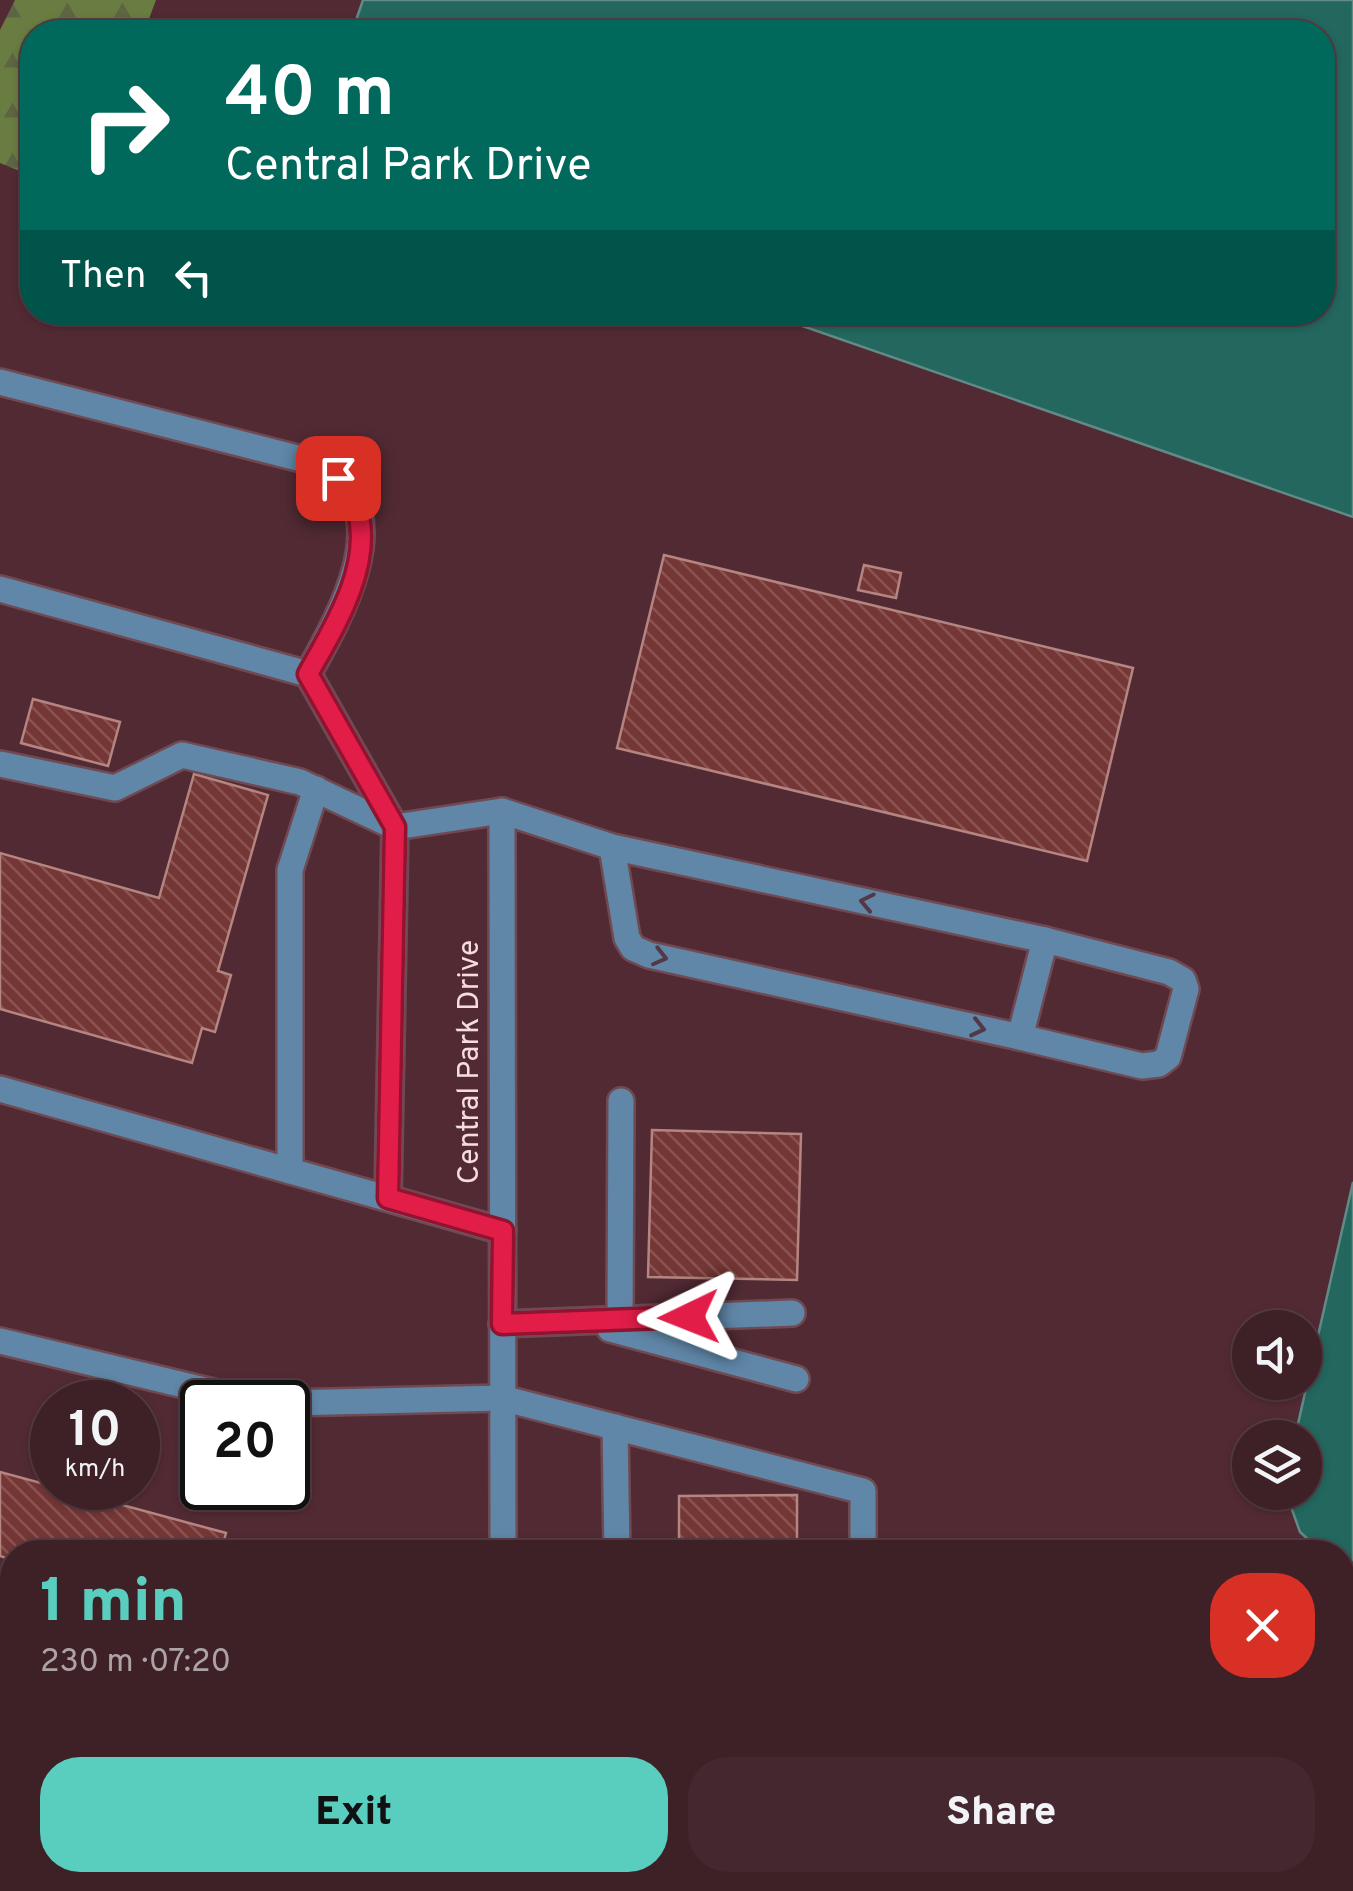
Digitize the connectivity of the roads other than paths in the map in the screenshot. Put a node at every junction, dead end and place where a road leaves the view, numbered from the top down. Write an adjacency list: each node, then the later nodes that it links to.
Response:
1 (0, 382): 3 (street)
2 (0, 590): 3 (street)
3 (308, 674): 7 (street)
4 (0, 764): 5 (street)
5 (316, 790): 7 (street); 13 (street)
6 (502, 810): 7 (street); 8 (street); 15 (street, Central Park Drive)
7 (395, 827): 14 (street)
8 (612, 847): 9 (street, one-way to 8); 10 (street, one-way to 10)
9 (1045, 940): 10 (street); 10 (street)
10 (1020, 1037)
11 (0, 1088): 13 (street)
12 (621, 1101): 17 (street)
13 (290, 1171): 14 (street)
14 (388, 1198): 15 (street)
15 (503, 1231): 19 (street, Central Park Drive)
16 (792, 1313): 17 (street)
17 (620, 1320): 18 (street)
18 (581, 1321): 19 (street); 21 (street)
19 (502, 1324): 23 (street, Central Park Drive)
20 (0, 1341): 22 (street)
21 (796, 1379)
22 (180, 1384)
23 (502, 1398): 24 (street); 25 (street); 26 (street, Central Park Drive)
24 (310, 1402)
25 (615, 1427): 27 (street); 28 (street)
26 (503, 1540)
27 (616, 1540)
28 (862, 1540)

